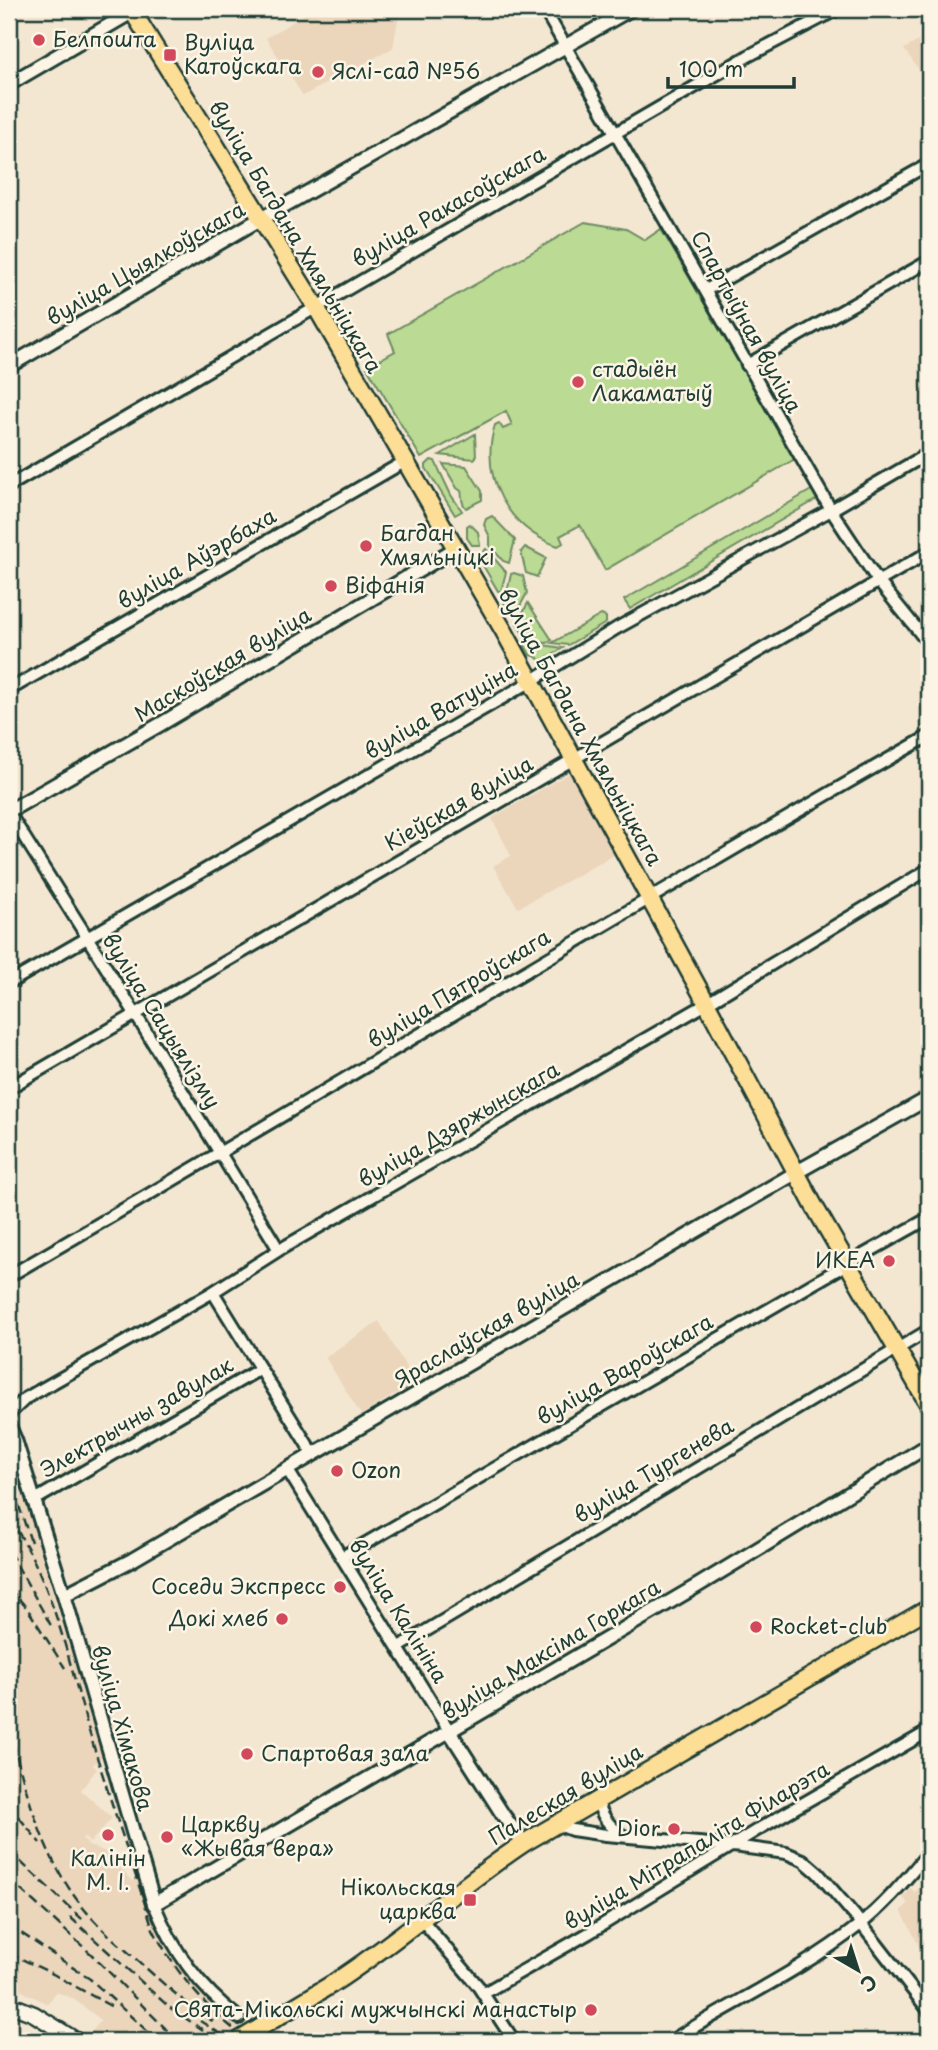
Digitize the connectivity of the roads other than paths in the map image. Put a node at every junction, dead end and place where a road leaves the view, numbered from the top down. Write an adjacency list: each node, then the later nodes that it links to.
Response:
1 (544, 9): 5 (street, Спартыўная вуліца)
2 (631, 9): 5 (street, вуліца Цыялкоўскага)
3 (838, 9): 7 (street, вуліца Ракасоўскага)
4 (134, 10): 6 (street); 9 (main road, вуліца Багдана Хмяльніцкага)
5 (566, 46): 7 (street, Спартыўная вуліца); 9 (street, вуліца Цыялкоўскага)
6 (9, 84)
7 (615, 133): 11 (street, Спартыўная вуліца); 12 (street, вуліца Ракасоўскага)
8 (929, 164): 11 (street)
9 (260, 219): 12 (main road, вуліца Багдана Хмяльніцкага); 14 (street, вуліца Цыялкоўскага)
10 (929, 261): 13 (street)
11 (706, 290): 13 (street, Спартыўная вуліца)
12 (316, 307): 16 (main road, вуліца Багдана Хмяльніцкага); 17 (street, вуліца Ракасоўскага)
13 (747, 365): 18 (street, Спартыўная вуліца)
14 (9, 366)
15 (929, 453): 18 (street, вуліца Ватуціна)
16 (404, 462): 19 (main road, вуліца Багдана Хмяльніцкага); 24 (street, вуліца Аўэрбаха)
17 (9, 486)
18 (831, 510): 21 (street, Спартыўная вуліца); 23 (street, вуліца Ватуціна)
19 (455, 549): 23 (main road, вуліца Багдана Хмяльніцкага); 27 (street, Маскоўская вуліца)
20 (929, 552): 21 (street, Кіеўская вуліца)
21 (878, 582): 22 (street, Спартыўная вуліца); 26 (street, Кіеўская вуліца)
22 (929, 644)
23 (531, 680): 26 (main road, вуліца Багдана Хмяльніцкага); 30 (street, вуліца Ватуціна)
24 (9, 690)
25 (929, 736): 29 (street, вуліца Пятроўскага)
26 (575, 759): 29 (main road, вуліца Багдана Хмяльніцкага); 33 (street, Кіеўская вуліца)
27 (9, 812): 30 (street, вуліца Сацыялізму)
28 (929, 869): 32 (street, вуліца Дзяржынскага)
29 (650, 898): 32 (main road, вуліца Багдана Хмяльніцкага); 36 (street, вуліца Пятроўскага)
30 (87, 938): 31 (street, вуліца Ватуціна); 33 (street, вуліца Сацыялізму)
31 (9, 983)
32 (707, 1004): 37 (main road, вуліца Багдана Хмяльніцкага); 39 (street, вуліца Дзяржынскага)
33 (136, 1014): 34 (street, Кіеўская вуліца); 36 (street, вуліца Сацыялізму)
34 (9, 1088)
35 (929, 1098): 37 (street, Яраслаўская вуліца)
36 (220, 1154): 39 (street, вуліца Сацыялізму); 41 (street, вуліца Пятроўскага)
37 (796, 1173): 40 (main road, вуліца Багдана Хмяльніцкага); 50 (street, Яраслаўская вуліца)
38 (929, 1218): 40 (street, вуліца Вароўскага)
39 (279, 1250): 42 (street, вуліца Дзяржынскага)
40 (847, 1264): 44 (main road, вуліца Багдана Хмяльніцкага); 53 (street, вуліца Вароўскага)
41 (9, 1276)
42 (213, 1292): 45 (street); 47 (street, вуліца Дзяржынскага)
43 (929, 1330): 44 (street, вуліца Тургенева)
44 (896, 1349): 46 (main road, вуліца Багдана Хмяльніцкага); 56 (street, вуліца Тургенева)
45 (260, 1369): 50 (street); 52 (street, Электрычны завулак)
46 (929, 1405)
47 (9, 1414)
48 (9, 1426): 52 (street, вуліца Хімакова)
49 (929, 1445): 58 (street, вуліца Максіма Горкага)
50 (313, 1454): 51 (street, Яраслаўская вуліца)
51 (287, 1469): 53 (street, вуліца Калініна); 54 (street, Яраслаўская вуліца)
52 (33, 1501): 54 (street, вуліца Хімакова)
53 (342, 1557): 56 (street, вуліца Калініна)
54 (64, 1595): 66 (street, вуліца Хімакова)
55 (929, 1608): 59 (main road, Палеская вуліца)
56 (399, 1647): 58 (street, вуліца Калініна)
57 (929, 1731): 64 (street, вуліца Мітрапаліта Філарэта)
58 (450, 1732): 63 (street, вуліца Калініна); 66 (street, вуліца Максіма Горкага)
59 (599, 1807): 60 (main road, Палеская вуліца); 61 (street, Палеская вуліца); 62 (street)
60 (556, 1824): 61 (street); 63 (main road, Палеская вуліца)
61 (585, 1831): 62 (street)
62 (623, 1836): 64 (street)
63 (524, 1843): 67 (main road, Палеская вуліца)
64 (733, 1846): 68 (street); 69 (street, вуліца Мітрапаліта Філарэта)
65 (929, 1852): 68 (street)
66 (154, 1904): 72 (street, вуліца Хімакова)
67 (422, 1920): 69 (street); 74 (main road, Палеская вуліца, bridge)
68 (861, 1924): 71 (street); 76 (street)
69 (484, 1993): 75 (street)
70 (9, 2004): 73 (main road)
71 (929, 2011)
72 (239, 2018)
73 (77, 2041)
74 (238, 2041)
75 (513, 2041)
76 (671, 2041)

